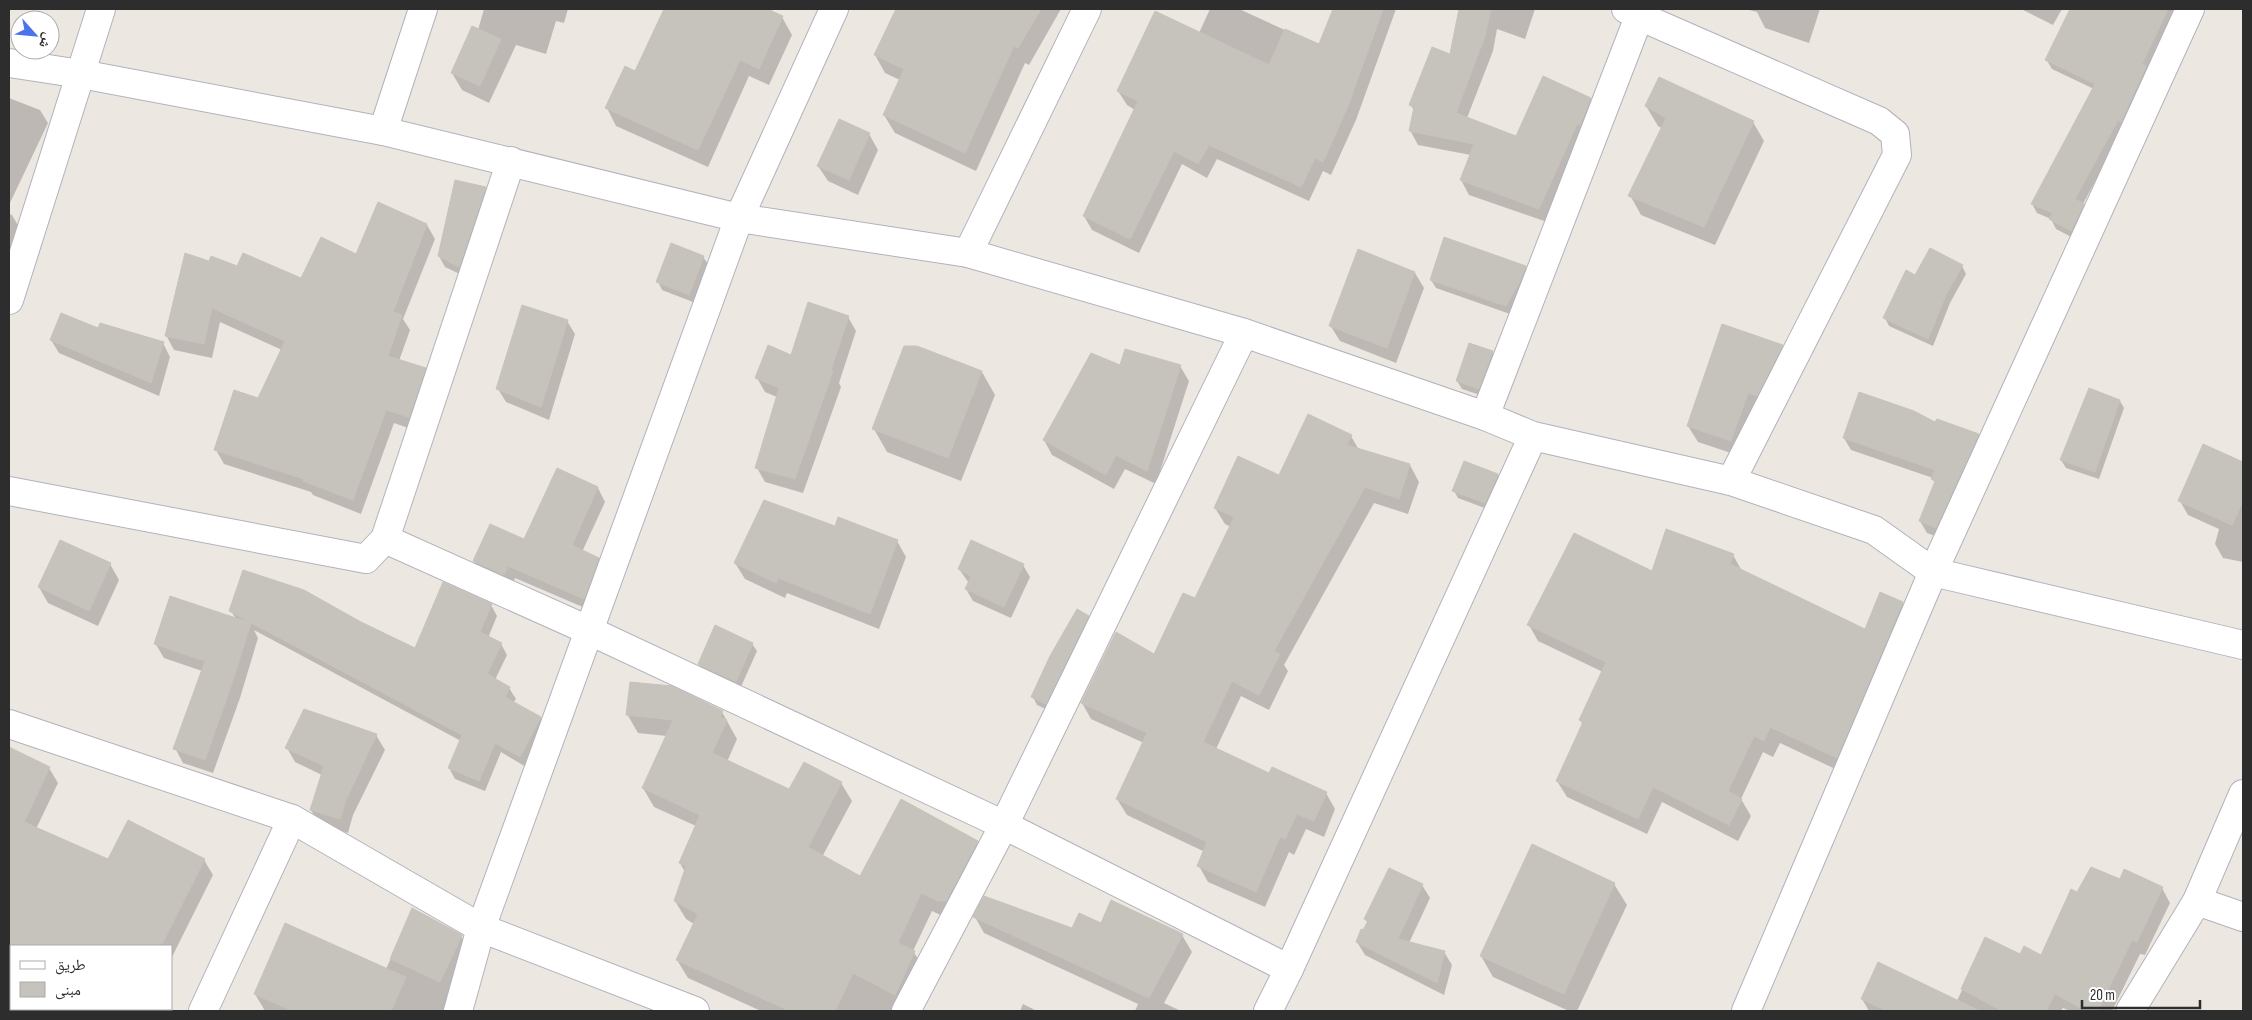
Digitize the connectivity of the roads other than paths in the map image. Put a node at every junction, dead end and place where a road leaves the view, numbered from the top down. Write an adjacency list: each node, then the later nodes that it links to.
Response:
1 (101, 9): 8 (street)
2 (423, 9): 9 (street)
3 (834, 9): 11 (street)
4 (1087, 9): 12 (street)
5 (2190, 9): 20 (street)
6 (1636, 11): 15 (street); 17 (street)
7 (9, 63): 8 (street)
8 (81, 74): 9 (street); 13 (street)
9 (383, 132): 10 (street)
10 (511, 162): 11 (street); 19 (street)
11 (739, 218): 12 (street); 21 (street)
12 (968, 253): 14 (street)
13 (9, 300)
14 (1244, 333): 15 (street); 26 (street)
15 (1484, 416): 16 (street)
16 (1533, 436): 17 (street); 30 (street)
17 (1730, 481): 20 (street)
18 (9, 490): 19 (street)
19 (385, 539): 21 (street)
20 (1933, 572): 22 (street); 37 (street)
21 (590, 631): 26 (street); 29 (street)
22 (2243, 645)
23 (9, 724): 25 (street)
24 (2243, 794): 27 (street)
25 (292, 820): 29 (street); 32 (street)
26 (1004, 825): 30 (street); 35 (street)
27 (2197, 901): 28 (street); 31 (street)
28 (2243, 917)
29 (481, 928): 33 (street); 34 (street)
30 (1289, 968): 36 (street)
31 (2132, 1010)
32 (204, 1011)
33 (458, 1011)
34 (695, 1011)
35 (906, 1011)
36 (1268, 1011)
37 (1746, 1011)

